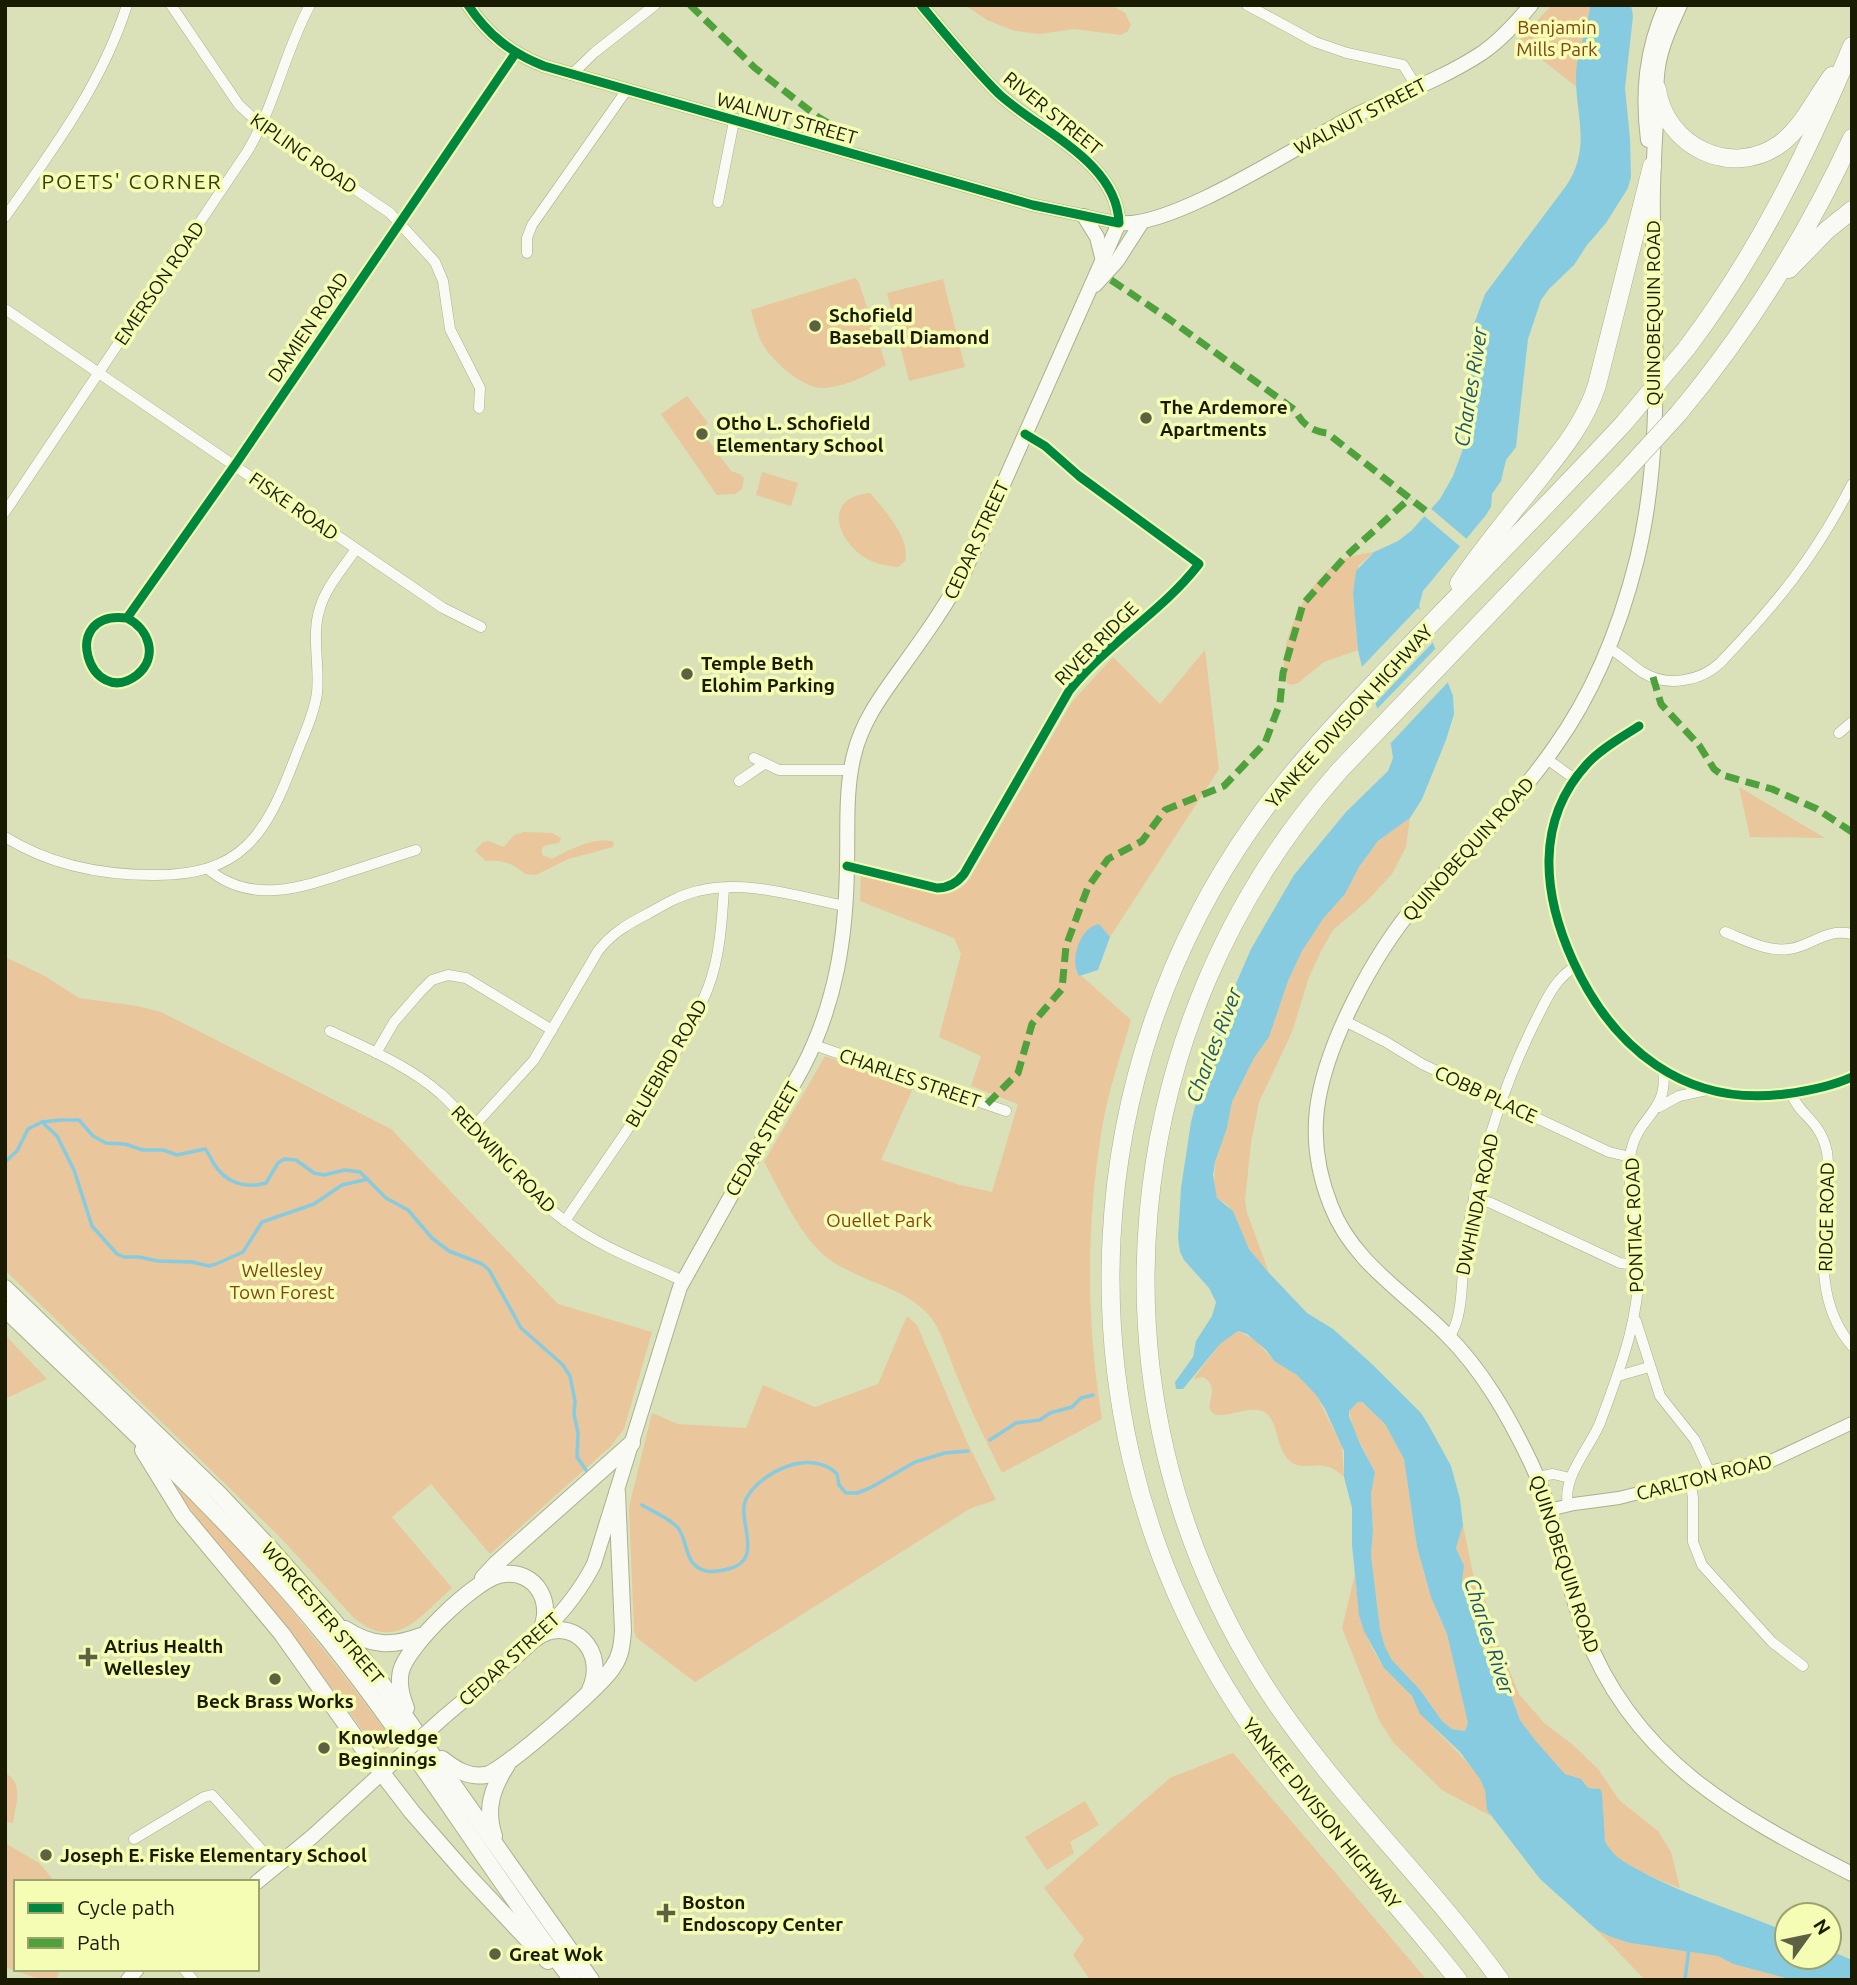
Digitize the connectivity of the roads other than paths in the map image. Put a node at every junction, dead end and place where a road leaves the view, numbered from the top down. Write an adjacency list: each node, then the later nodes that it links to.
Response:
1 (127, 5): 24 (street)
2 (171, 5): 18 (street, KIPLING ROAD)
3 (310, 5): 18 (street, EMERSON ROAD)
4 (468, 5): 12 (street, WALNUT STREET)
5 (655, 5): 13 (street)
6 (921, 5): 27 (street, RIVER STREET)
7 (1247, 5): 14 (street)
8 (1531, 5): 14 (main road, WALNUT STREET)
9 (1666, 5): 20 (main road, QUINOBEQUIN ROAD)
10 (1680, 5): 15 (main road, QUINOBEQUIN ROAD)
11 (1850, 50): 15 (highway); 41 (highway, YANKEE DIVISION HIGHWAY, bridge)
12 (515, 54): 13 (street, WALNUT STREET); 25 (street, DAMIEN ROAD)
13 (571, 75): 16 (street, WALNUT STREET)
14 (1417, 87): 26 (main road, WALNUT STREET)
15 (1657, 89): 20 (main road, QUINOBEQUIN ROAD)
16 (626, 91): 17 (street, WALNUT STREET); 28 (street)
17 (734, 121): 21 (street); 23 (street, WALNUT STREET)
18 (262, 126): 25 (street, KIPLING ROAD); 33 (street, EMERSON ROAD)
19 (1852, 138): 30 (highway, YANKEE DIVISION HIGHWAY)
20 (1652, 166): 41 (highway); 43 (main road, QUINOBEQUIN ROAD)
21 (718, 202)
22 (1852, 210): 30 (highway)
23 (1084, 216): 27 (street, WALNUT STREET); 29 (main road)
24 (5, 217)
25 (400, 222): 34 (street, KIPLING ROAD); 36 (street, DAMIEN ROAD)
26 (1142, 222): 27 (main road, WALNUT STREET); 31 (main road)
27 (1119, 223): 29 (main road, CEDAR STREET); 31 (main road, CEDAR STREET)
28 (527, 253)
29 (1102, 257): 31 (main road, CEDAR STREET)
30 (1772, 286): 115 (highway, YANKEE DIVISION HIGHWAY, bridge)
31 (1090, 291): 35 (main road, CEDAR STREET)
32 (5, 309): 33 (street, FISKE ROAD)
33 (98, 373): 36 (street, FISKE ROAD); 38 (street, EMERSON ROAD)
34 (479, 408)
35 (1025, 434): 50 (main road, CEDAR STREET); 55 (street, RIVER RIDGE)
36 (234, 465): 39 (street, FISKE ROAD); 40 (street, DAMIEN ROAD)
37 (1852, 484): 43 (street)
38 (5, 512)
39 (356, 549): 42 (street, FISKE ROAD); 56 (street)
40 (127, 618): 40 (street)
41 (1433, 621): 114 (highway, YANKEE DIVISION HIGHWAY)
42 (481, 627)
43 (1610, 649): 48 (main road, QUINOBEQUIN ROAD)
44 (1852, 722): 46 (street)
45 (1639, 726): 51 (street)
46 (1839, 733)
47 (754, 758): 49 (street)
48 (1547, 759): 51 (street); 62 (main road, QUINOBEQUIN ROAD)
49 (764, 764): 50 (street); 52 (street)
50 (850, 770): 55 (main road, CEDAR STREET)
51 (1576, 780): 61 (street)
52 (739, 781)
53 (5, 837): 56 (street)
54 (415, 850): 56 (street)
55 (847, 866): 58 (main road, CEDAR STREET)
56 (208, 869)
57 (724, 888): 58 (street); 63 (street); 77 (street, BLUEBIRD ROAD)
58 (846, 906): 65 (main road, CEDAR STREET)
59 (1725, 932): 60 (street)
60 (1852, 934)
61 (1576, 966): 67 (street); 71 (street, DWHINDA ROAD)
62 (1345, 1021): 71 (street, COBB PLACE); 83 (main road, QUINOBEQUIN ROAD)
63 (552, 1030): 66 (street); 74 (street)
64 (330, 1031): 66 (street, REDWING ROAD)
65 (814, 1045): 73 (street, CHARLES STREET); 79 (main road, CEDAR STREET)
66 (376, 1053): 74 (street, REDWING ROAD)
67 (1663, 1070): 69 (street); 72 (street, PONTIAC ROAD)
68 (1852, 1077): 70 (street)
69 (1713, 1090): 70 (street); 72 (street)
70 (1791, 1093): 84 (street, RIDGE ROAD)
71 (1502, 1100): 75 (street, COBB PLACE); 76 (street, DWHINDA ROAD)
72 (1658, 1107): 75 (street, PONTIAC ROAD)
73 (1006, 1111)
74 (472, 1127): 77 (street, REDWING ROAD)
75 (1630, 1157): 78 (street, PONTIAC ROAD)
76 (1474, 1198): 78 (street); 83 (street, DWHINDA ROAD)
77 (565, 1221): 79 (street, REDWING ROAD)
78 (1639, 1265): 82 (street, PONTIAC ROAD)
79 (682, 1281): 89 (main road, CEDAR STREET)
80 (5, 1288): 98 (highway, WORCESTER STREET)
81 (5, 1309): 88 (highway, WORCESTER STREET)
82 (1635, 1317): 85 (street); 86 (street, PONTIAC ROAD)
83 (1450, 1337): 91 (main road, QUINOBEQUIN ROAD)
84 (1852, 1346)
85 (1649, 1367): 86 (street); 90 (street)
86 (1618, 1376): 92 (street, PONTIAC ROAD)
87 (1852, 1423): 90 (street, CARLTON ROAD)
88 (127, 1427): 106 (highway); 112 (highway, WORCESTER STREET)
89 (632, 1443): 94 (main road, CEDAR STREET); 97 (highway)
90 (1710, 1473): 93 (street, CARLTON ROAD)
91 (1537, 1477): 92 (street); 96 (main road, QUINOBEQUIN ROAD)
92 (1570, 1478): 95 (street, PONTIAC ROAD)
93 (1690, 1480): 95 (street, CARLTON ROAD); 101 (street)
94 (617, 1493): 100 (main road, CEDAR STREET); 102 (highway)
95 (1568, 1505): 96 (street, CARLTON ROAD)
96 (1549, 1510): 110 (main road, QUINOBEQUIN ROAD)
97 (478, 1586): 99 (highway); 100 (highway)
98 (334, 1621): 99 (highway); 103 (highway, WORCESTER STREET)
99 (421, 1636): 103 (highway)
100 (536, 1638): 102 (highway); 106 (main road, CEDAR STREET, bridge)
101 (1803, 1667)
102 (589, 1692): 105 (highway)
103 (415, 1730): 104 (highway, WORCESTER STREET)
104 (429, 1750): 105 (highway); 108 (highway, WORCESTER STREET)
105 (509, 1763): 108 (highway)
106 (382, 1773): 109 (main road, CEDAR STREET); 112 (highway)
107 (134, 1839): 109 (street)
108 (501, 1852): 113 (highway, WORCESTER STREET)
109 (277, 1867): 111 (main road, CEDAR STREET)
110 (1852, 1874)
111 (259, 1880)
112 (571, 1980)
113 (591, 1980)
114 (1458, 1980)
115 (1500, 1980)

